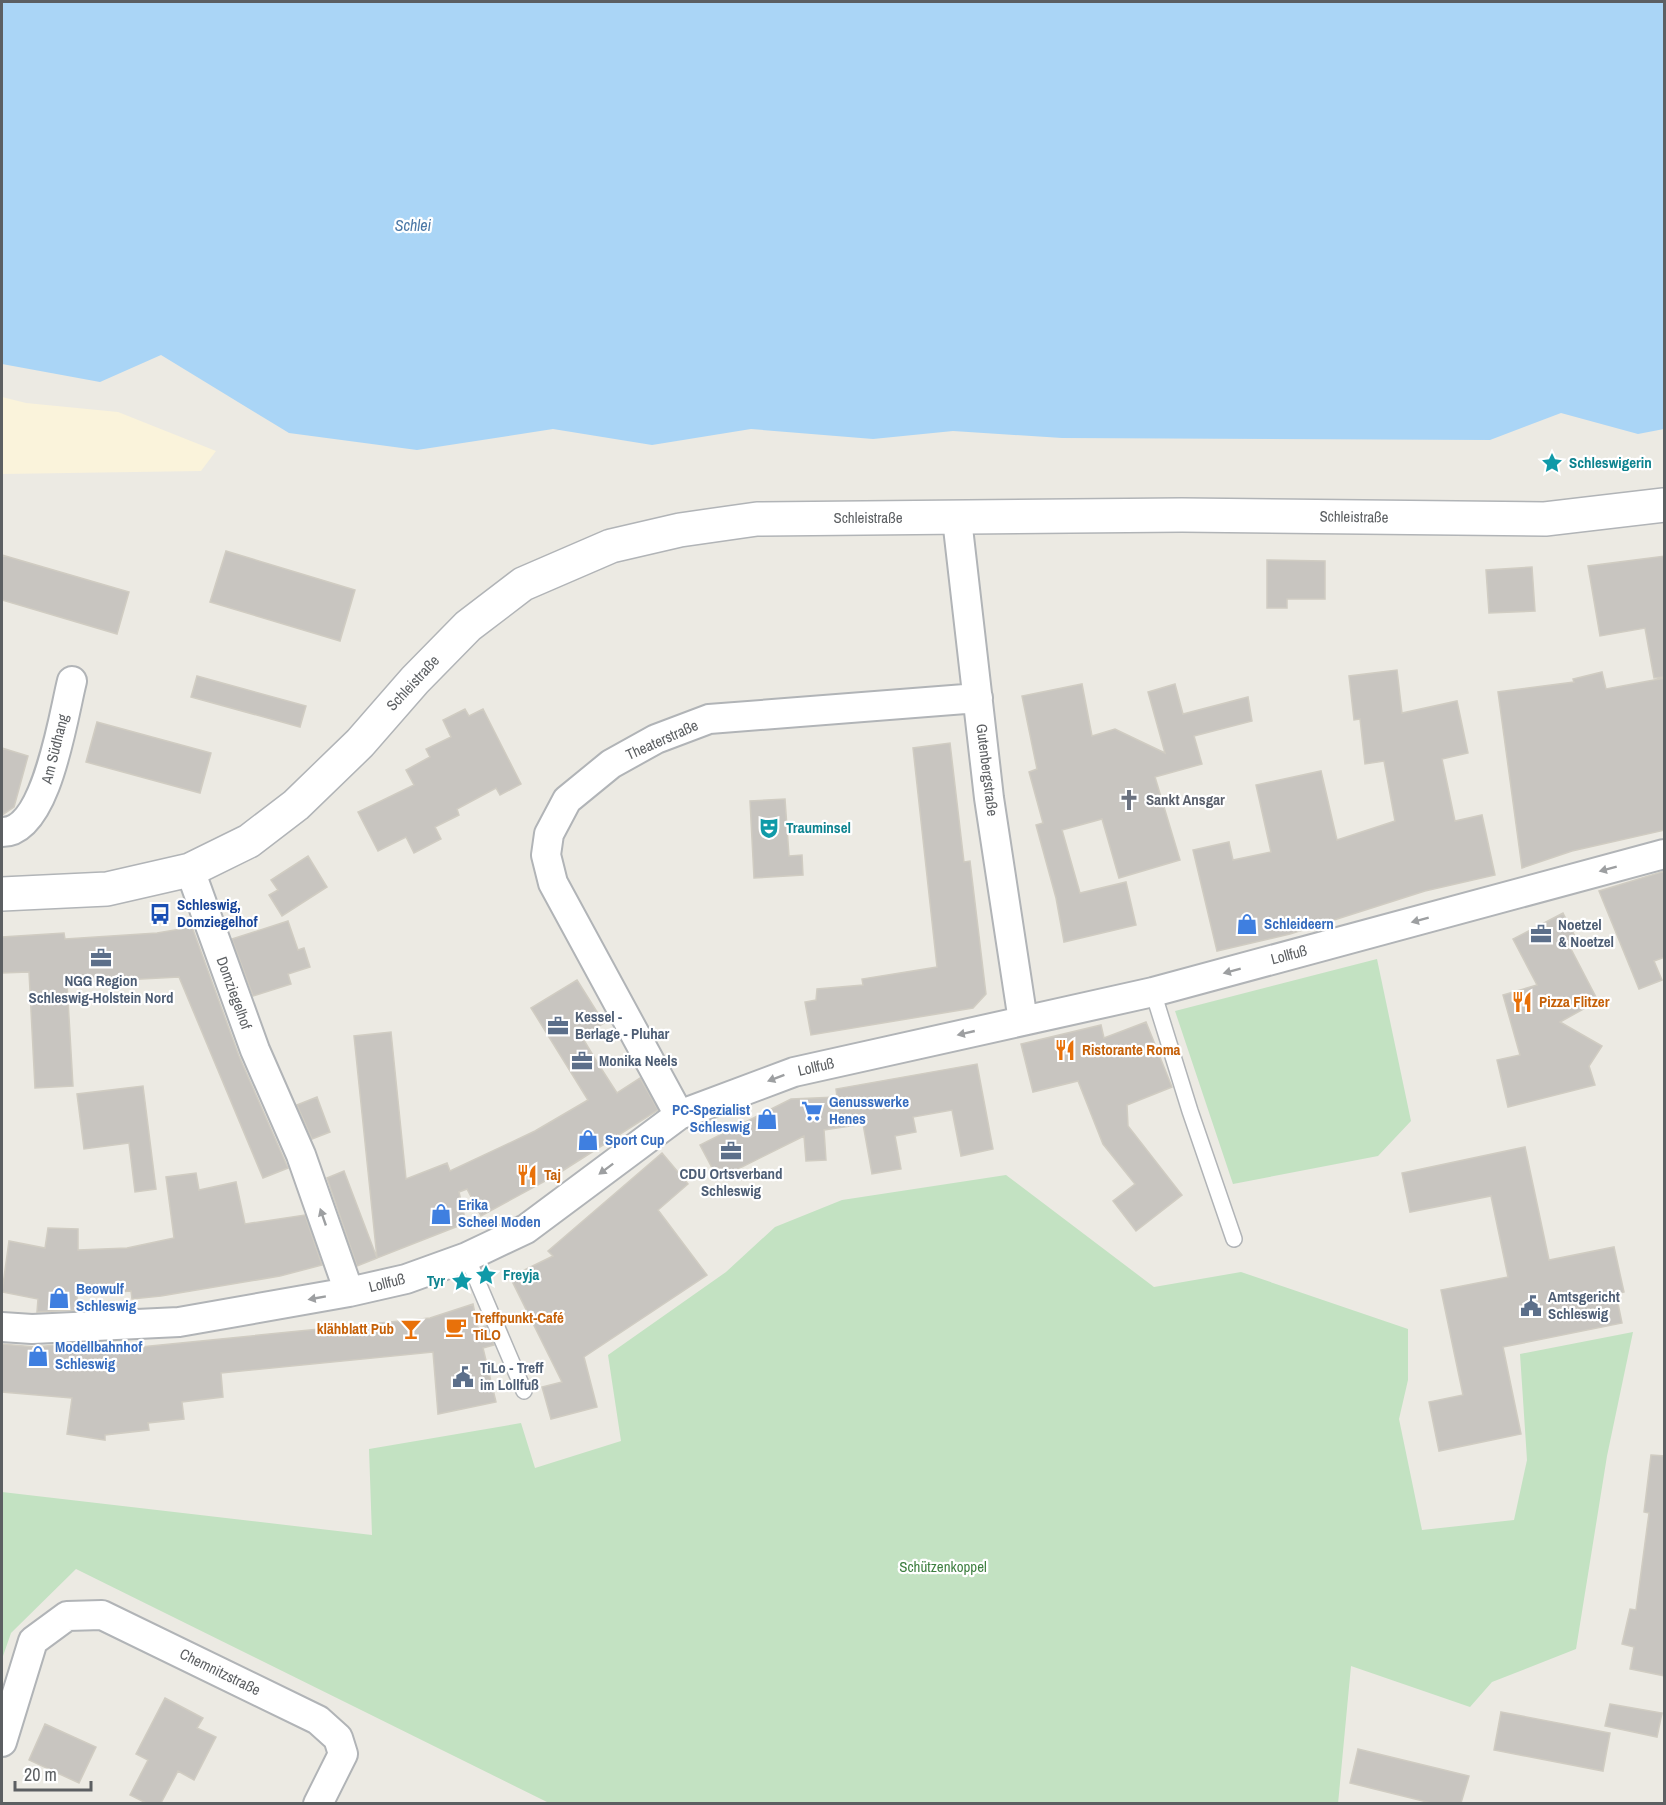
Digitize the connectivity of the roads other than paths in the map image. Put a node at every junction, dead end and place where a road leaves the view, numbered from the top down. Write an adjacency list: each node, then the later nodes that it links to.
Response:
1 (1665, 505): 2 (street, Schleistraße)
2 (957, 519): 4 (street, Gutenbergstraße); 7 (street, Schleistraße)
3 (72, 681): 5 (street, Am Südhang)
4 (978, 698): 10 (street, Gutenbergstraße); 11 (street, Theaterstraße)
5 (2, 832)
6 (1665, 854): 9 (street, Lollfuß, one-way to 9)
7 (190, 870): 8 (street); 14 (street, Domziegelhof, one-way to 7)
8 (2, 894)
9 (1153, 992): 10 (street, Lollfuß); 12 (lane)
10 (1023, 1021): 11 (street, Lollfuß, one-way to 11)
11 (679, 1115): 13 (street, Lollfuß, one-way to 13)
12 (1234, 1239)
13 (467, 1257): 14 (street, Lollfuß); 16 (lane)
14 (349, 1292): 15 (street, Lollfuß, one-way to 15)
15 (2, 1327)
16 (524, 1391)
17 (2, 1743): 18 (street, Chemnitzstraße)
18 (318, 1803)

